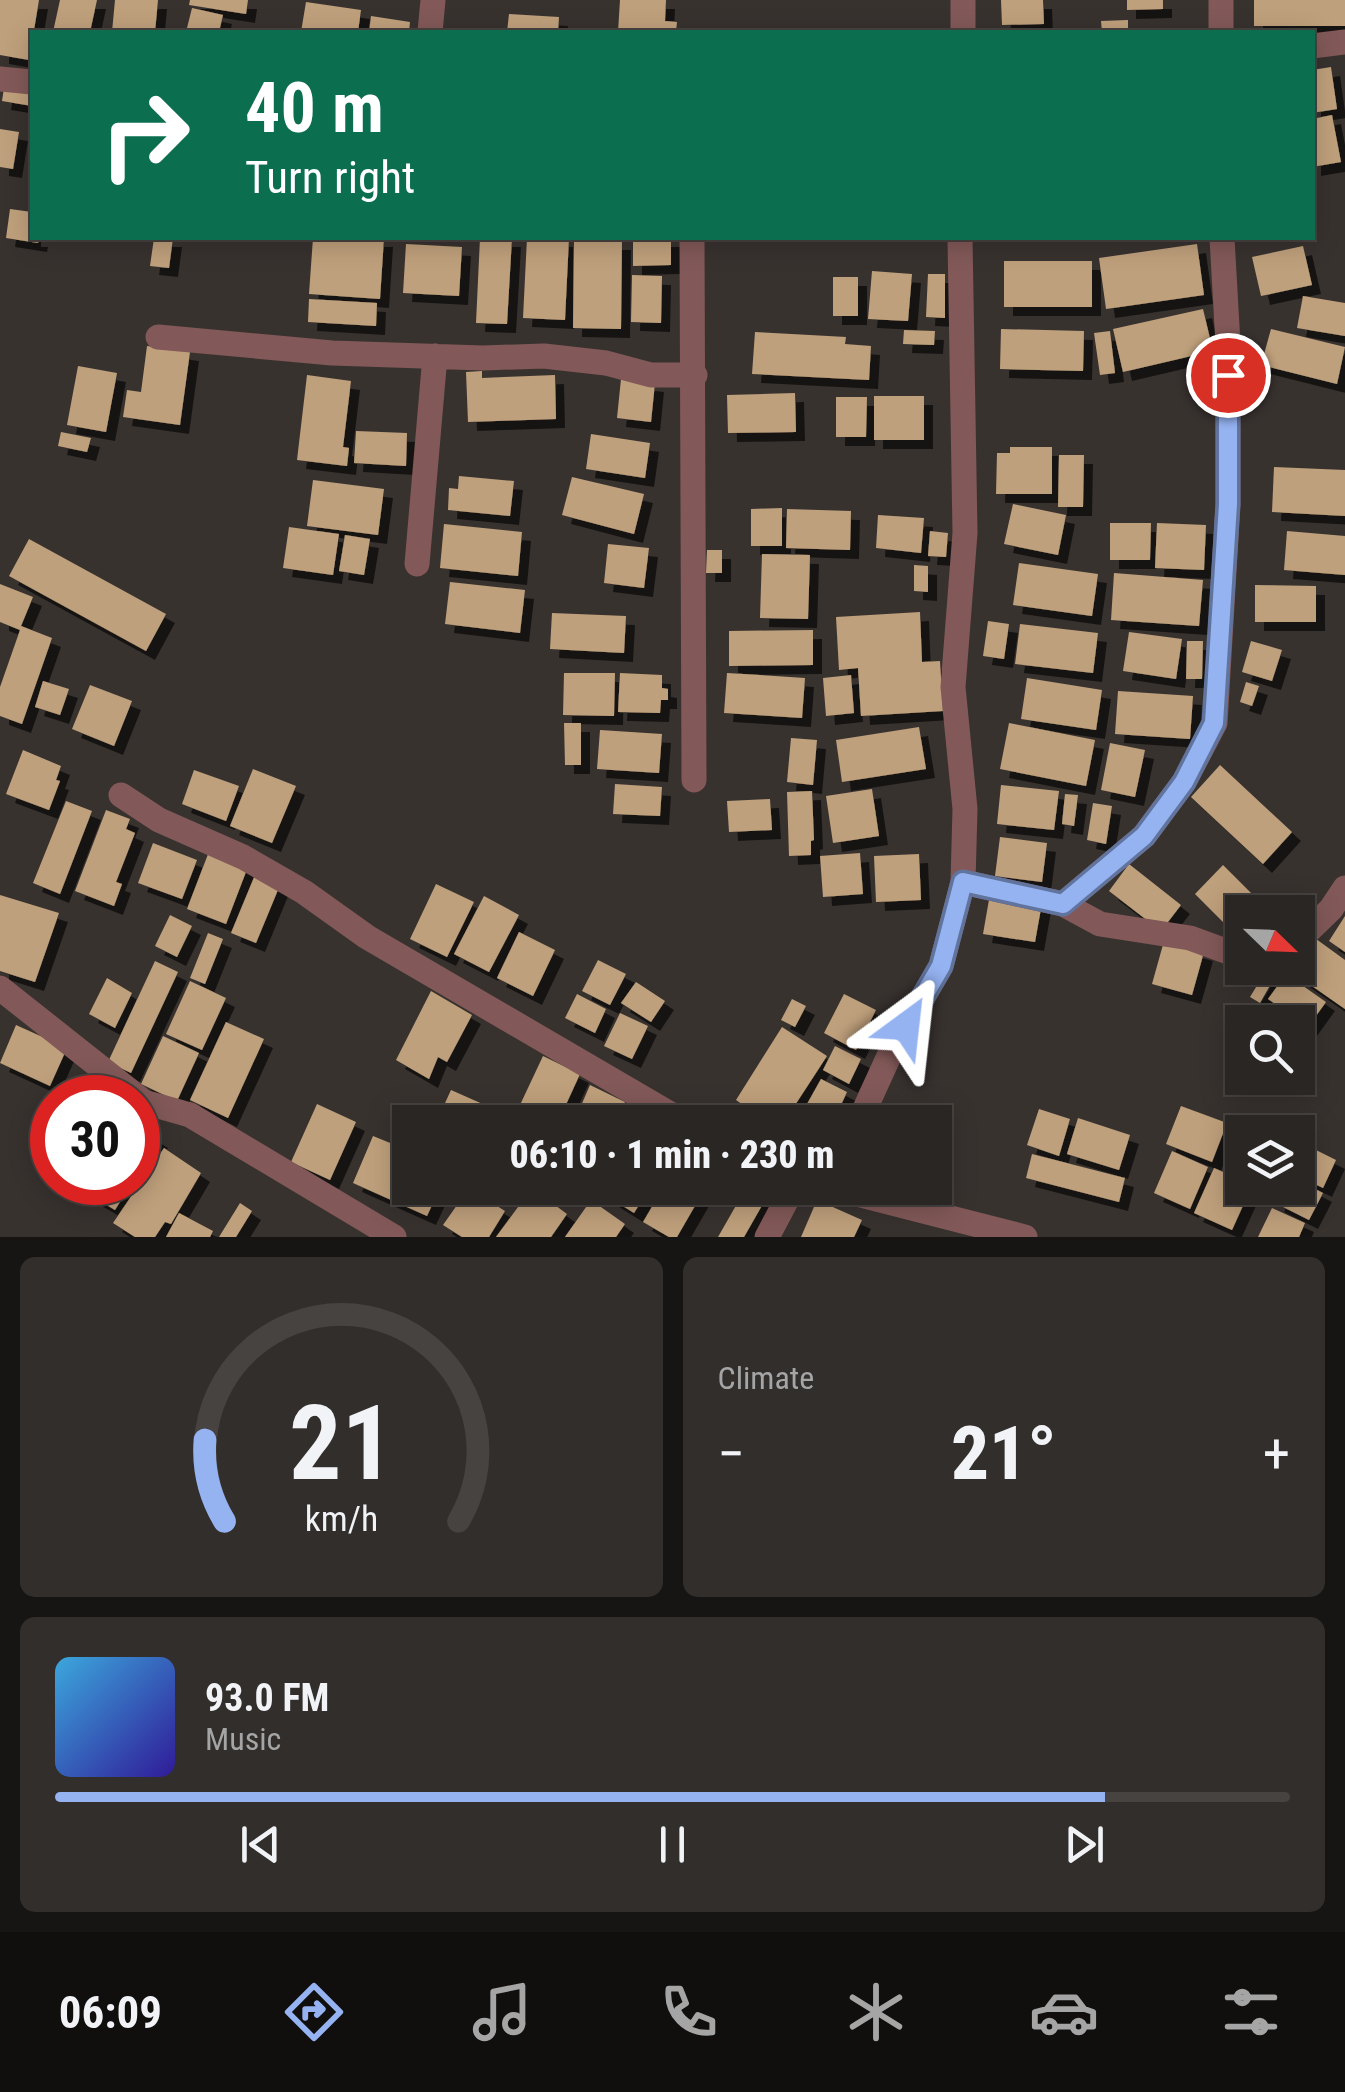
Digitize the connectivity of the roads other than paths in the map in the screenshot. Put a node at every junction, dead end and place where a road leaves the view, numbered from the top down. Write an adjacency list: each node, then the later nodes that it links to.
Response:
1 (433, 0): 4 (street)
2 (964, 0): 5 (street)
3 (1220, 0): 6 (street)
4 (430, 30)
5 (963, 30)
6 (1221, 30)
7 (1345, 42): 8 (street)
8 (1315, 46)
9 (0, 80): 10 (street)
10 (30, 82)
11 (692, 240): 16 (street)
12 (960, 240): 20 (street)
13 (1222, 240): 22 (street)
14 (158, 337): 15 (street)
15 (435, 356): 16 (street); 17 (street)
16 (695, 375): 18 (street)
17 (417, 564)
18 (694, 780)
19 (122, 796): 26 (street)
20 (963, 882): 22 (street); 27 (street)
21 (1345, 888): 23 (street)
22 (1063, 904): 24 (street)
23 (1315, 924)
24 (1225, 951)
25 (0, 988): 31 (street)
26 (655, 1105)
27 (867, 1105)
28 (784, 1205): 32 (street)
29 (918, 1205): 30 (street)
30 (989, 1234): 33 (street)
31 (394, 1237)
32 (767, 1237)
33 (1025, 1237)

